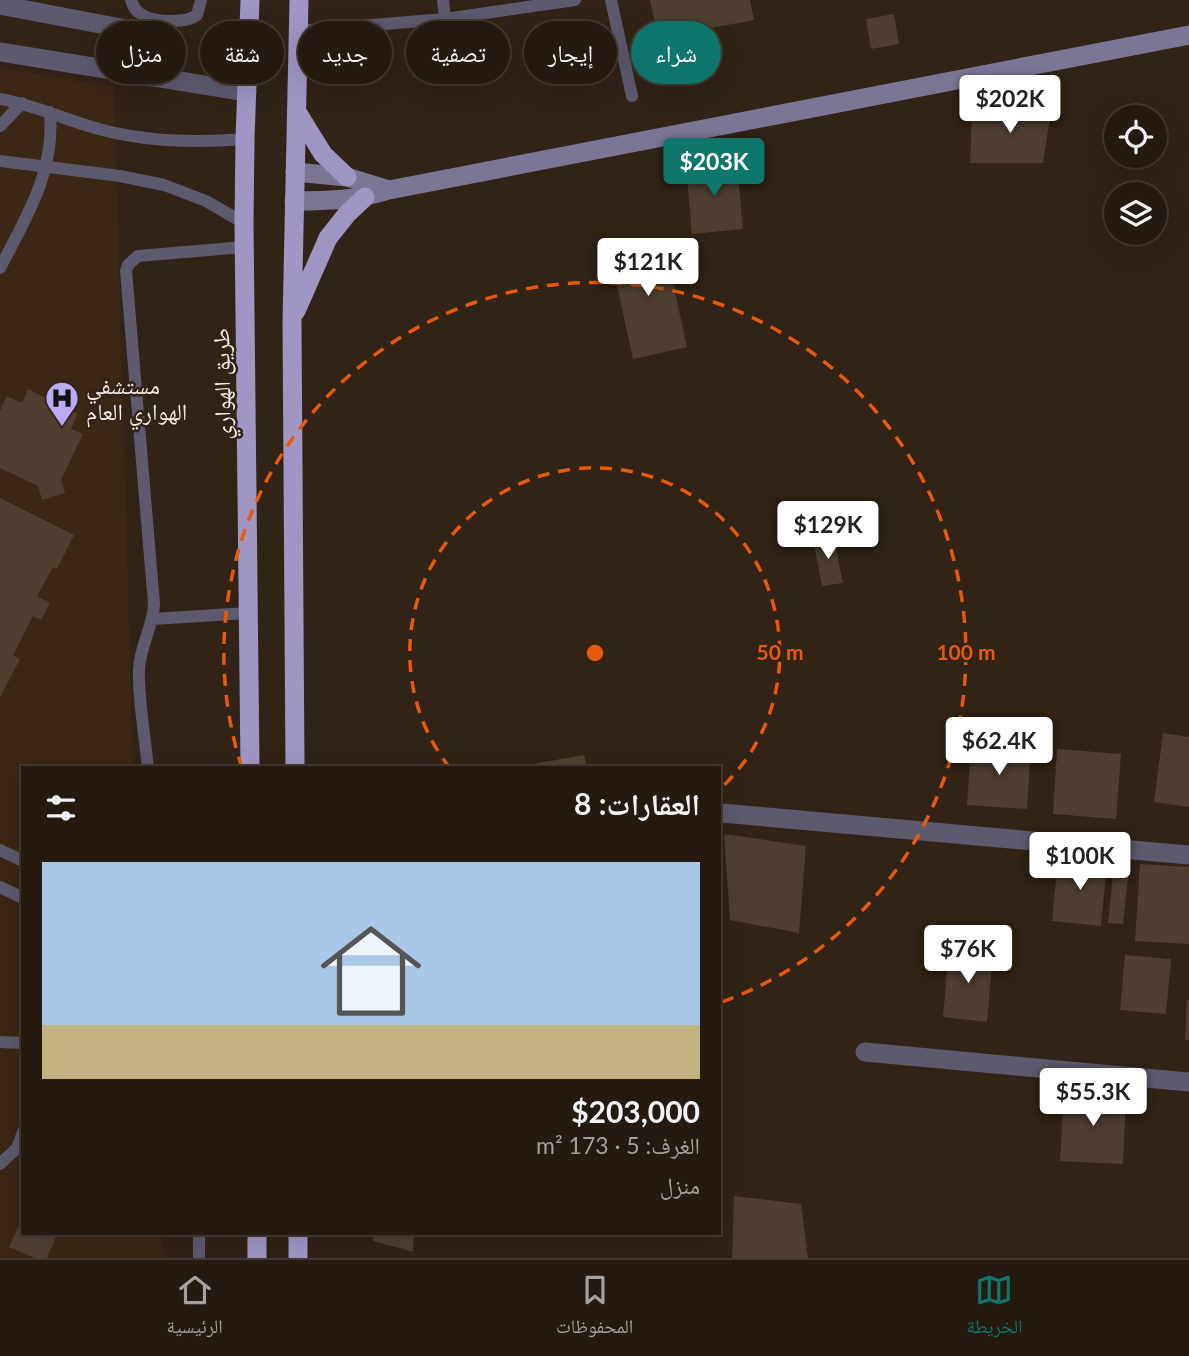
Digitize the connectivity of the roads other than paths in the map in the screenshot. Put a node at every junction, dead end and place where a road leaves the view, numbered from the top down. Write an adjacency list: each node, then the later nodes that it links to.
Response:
1 (131, 0): 2 (lane)
2 (201, 0)
3 (250, 0): 19 (highway, طريق الهواري)
4 (299, 0): 11 (highway)
5 (443, 0): 10 (lane)
6 (575, 0): 8 (lane)
7 (611, 0): 20 (lane)
8 (521, 4): 10 (lane)
9 (0, 5): 12 (street)
10 (445, 19): 13 (lane)
11 (298, 21)
12 (96, 22)
13 (392, 23)
14 (298, 31): 24 (highway)
15 (1189, 35): 31 (main road)
16 (0, 52): 17 (street)
17 (96, 68)
18 (186, 83): 19 (street)
19 (247, 92): 26 (highway, طريق الهواري)
20 (632, 96)
21 (0, 99): 22 (lane)
22 (22, 103): 23 (lane); 25 (lane)
23 (50, 111): 26 (lane); 28 (lane)
24 (297, 111): 29 (highway); 30 (highway)
25 (0, 126)
26 (245, 139): 34 (highway, طريق الهواري)
27 (0, 161): 28 (lane)
28 (47, 168): 34 (lane); 36 (lane)
29 (295, 172): 30 (main road); 33 (highway)
30 (347, 177): 31 (main road)
31 (389, 190): 32 (main road)
32 (365, 197): 33 (main road); 37 (highway)
33 (294, 201): 37 (highway)
34 (244, 223): 35 (highway, طريق الهواري)
35 (244, 247): 38 (highway, طريق الهواري); 39 (lane)
36 (0, 268)
37 (292, 322): 42 (highway)
38 (248, 613): 39 (lane); 41 (highway, طريق الهواري)
39 (153, 619): 40 (lane)
40 (148, 766)
41 (250, 766)
42 (295, 766)
43 (722, 813): 45 (street)
44 (0, 850): 46 (lane)
45 (1189, 855)
46 (21, 860)
47 (0, 887): 48 (lane)
48 (21, 897)
49 (0, 1042): 50 (lane)
50 (21, 1044)
51 (865, 1052): 52 (street)
52 (1189, 1082)
53 (21, 1137): 54 (lane)
54 (0, 1164)
55 (199, 1235): 58 (lane)
56 (257, 1235): 59 (highway)
57 (298, 1235): 60 (highway)
58 (200, 1258)
59 (257, 1258)
60 (298, 1258)

